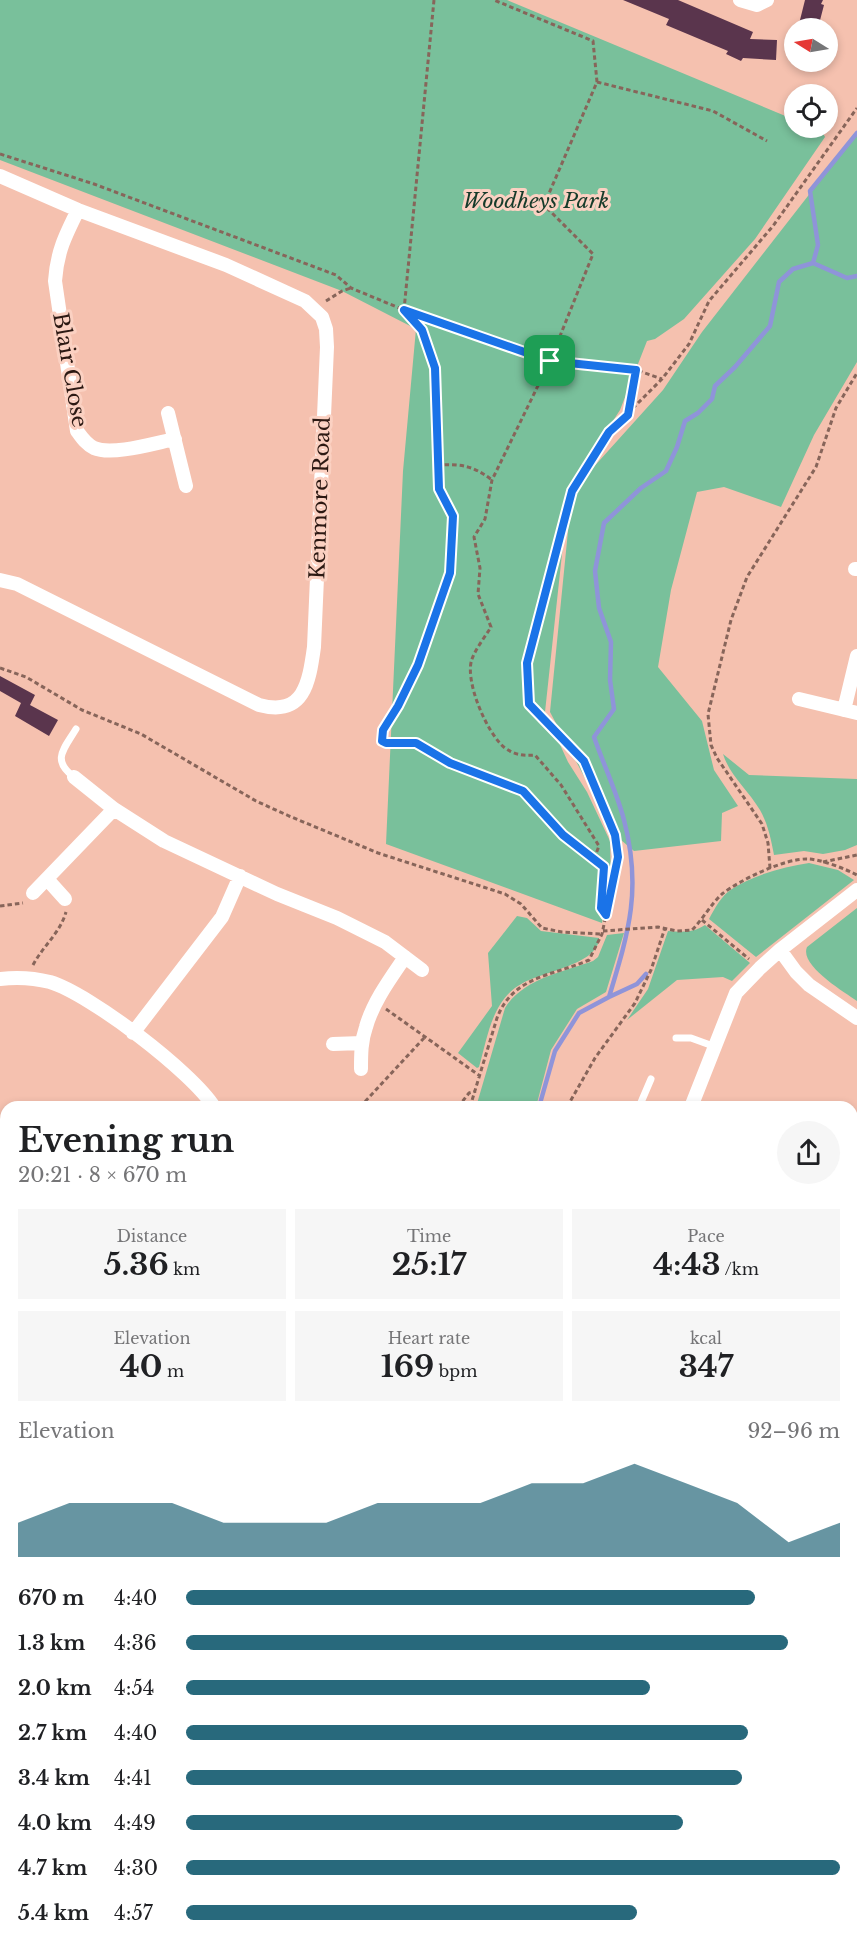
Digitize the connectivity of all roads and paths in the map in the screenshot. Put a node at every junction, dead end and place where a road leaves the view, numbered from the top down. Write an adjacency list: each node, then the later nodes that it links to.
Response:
1 (434, 0): 13 (path)
2 (494, 0): 5 (path)
3 (740, 0): 4 (street)
4 (766, 1)
5 (597, 82): 7 (path); 14 (path)
6 (857, 108): 17 (path)
7 (767, 141)
8 (0, 154): 11 (path)
9 (0, 176): 10 (street)
10 (78, 210): 12 (street); 20 (street, Blair Close)
11 (351, 288): 12 (path); 13 (path)
12 (314, 309): 24 (street, Kenmore Road)
13 (404, 310): 14 (path); 21 (path)
14 (550, 361): 15 (path); 22 (path)
15 (636, 370): 17 (path); 19 (path)
16 (857, 373): 35 (path)
17 (662, 379): 19 (path)
18 (168, 413): 20 (street)
19 (628, 415): 43 (path)
20 (175, 439): 23 (street)
21 (437, 465): 22 (path); 33 (path)
22 (492, 480): 33 (path)
23 (186, 486)
24 (0, 580)
25 (857, 656): 28 (street)
26 (0, 668): 46 (path)
27 (799, 699): 28 (street)
28 (851, 712)
29 (76, 729): 30 (lane)
30 (74, 777): 31 (street)
31 (114, 809): 37 (street); 38 (street)
32 (857, 855): 34 (path)
33 (594, 859): 43 (path)
34 (821, 862): 35 (path); 36 (path)
35 (770, 868): 44 (path)
36 (857, 875)
37 (240, 876): 48 (street); 55 (street)
38 (47, 879): 40 (street); 41 (street)
39 (857, 890): 47 (street)
40 (33, 893): 42 (path)
41 (65, 898): 51 (path)
42 (0, 906)
43 (606, 915): 46 (path)
44 (702, 920): 45 (path); 49 (path)
45 (665, 928): 46 (path); 69 (path)
46 (603, 932): 62 (path)
47 (780, 950): 49 (street); 54 (street)
48 (405, 957): 50 (street); 53 (street)
49 (760, 968): 60 (street)
50 (422, 970)
51 (31, 978): 52 (street); 55 (street)
52 (0, 979)
53 (377, 1002): 56 (path); 58 (street)
54 (857, 1018)
55 (133, 1033): 65 (street)
56 (424, 1038): 62 (path); 66 (path)
57 (676, 1038): 60 (lane)
58 (362, 1043): 59 (street); 61 (street)
59 (333, 1044)
60 (714, 1046): 71 (street)
61 (361, 1069)
62 (480, 1076): 64 (path)
63 (651, 1079): 70 (lane)
64 (476, 1091): 67 (path); 68 (path)
65 (209, 1101)
66 (366, 1101)
67 (463, 1101)
68 (472, 1101)
69 (570, 1101)
70 (642, 1101)
71 (693, 1101)

